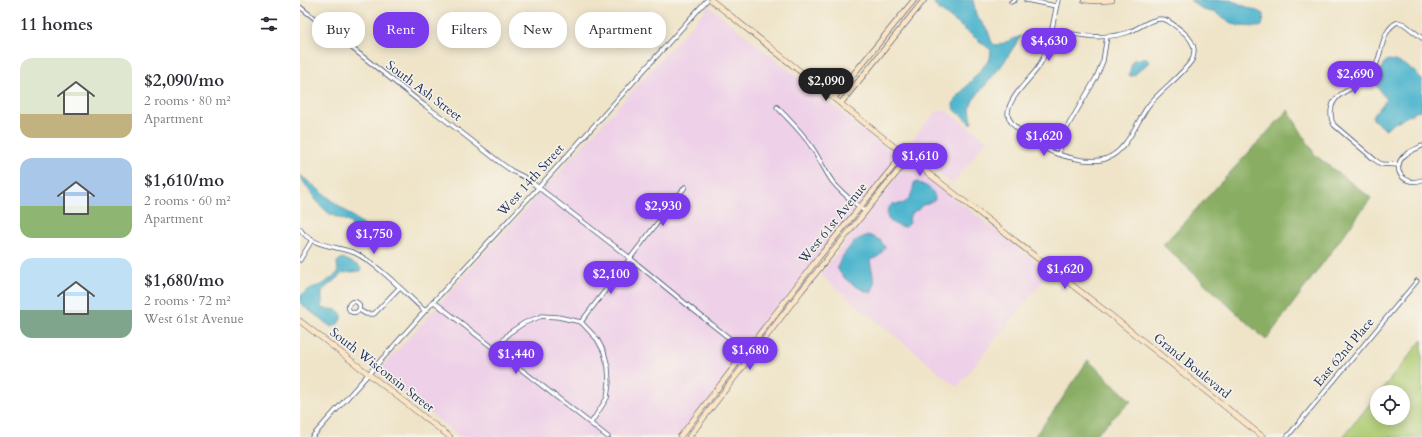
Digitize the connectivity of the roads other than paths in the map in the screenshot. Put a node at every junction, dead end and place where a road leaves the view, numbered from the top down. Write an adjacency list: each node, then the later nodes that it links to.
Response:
1 (707, 0): 27 (street, West 14th Street)
2 (711, 0): 18 (main road, Grand Boulevard)
3 (914, 0): 16 (main road)
4 (924, 0): 17 (main road)
5 (1015, 0): 10 (street)
6 (1026, 0): 11 (street)
7 (1058, 0): 11 (street)
8 (1084, 0): 9 (main road)
9 (1112, 0)
10 (1011, 2)
11 (1056, 6): 13 (street)
12 (300, 7): 27 (street, South Ash Street)
13 (1052, 30): 14 (street); 22 (street)
14 (1107, 36): 22 (street); 22 (street)
15 (1422, 38): 24 (street)
16 (878, 45): 17 (street); 18 (main road)
17 (884, 50): 19 (main road)
18 (834, 98): 19 (main road, Grand Boulevard)
19 (841, 103): 23 (main road, Grand Boulevard)
20 (777, 107): 28 (street)
21 (1422, 146): 24 (street)
22 (1059, 154)
23 (906, 156): 28 (main road, West 61st Avenue); 29 (main road, West 61st Avenue); 52 (main road, Grand Boulevard)
24 (1399, 165): 25 (street)
25 (1422, 180)
26 (685, 187): 33 (street)
27 (538, 188): 33 (street, South Ash Street); 37 (street, West 14th Street)
28 (860, 207): 29 (street); 43 (main road, West 61st Avenue)
29 (865, 212): 44 (main road, West 61st Avenue)
30 (300, 229): 31 (street)
31 (301, 236): 32 (street)
32 (312, 240): 34 (street); 36 (street)
33 (630, 258): 41 (street); 43 (street, South Ash Street)
34 (300, 260)
35 (1417, 281): 53 (street, East 62nd Place)
36 (399, 288): 38 (street); 39 (street)
37 (433, 301): 39 (street, West 14th Street); 42 (street)
38 (359, 310)
39 (424, 311): 45 (street, West 14th Street)
40 (300, 321): 45 (main road, South Wisconsin Street)
41 (581, 322): 42 (street); 46 (street)
42 (496, 350): 46 (street)
43 (745, 351): 44 (street, South Ash Street); 50 (main road, West 61st Avenue)
44 (752, 356): 51 (main road, West 61st Avenue)
45 (369, 374): 47 (street, West 14th Street); 48 (main road, South Wisconsin Street)
46 (591, 423): 49 (street)
47 (312, 437)
48 (450, 437)
49 (608, 437)
50 (680, 437)
51 (689, 437)
52 (1263, 437)
53 (1287, 437)

